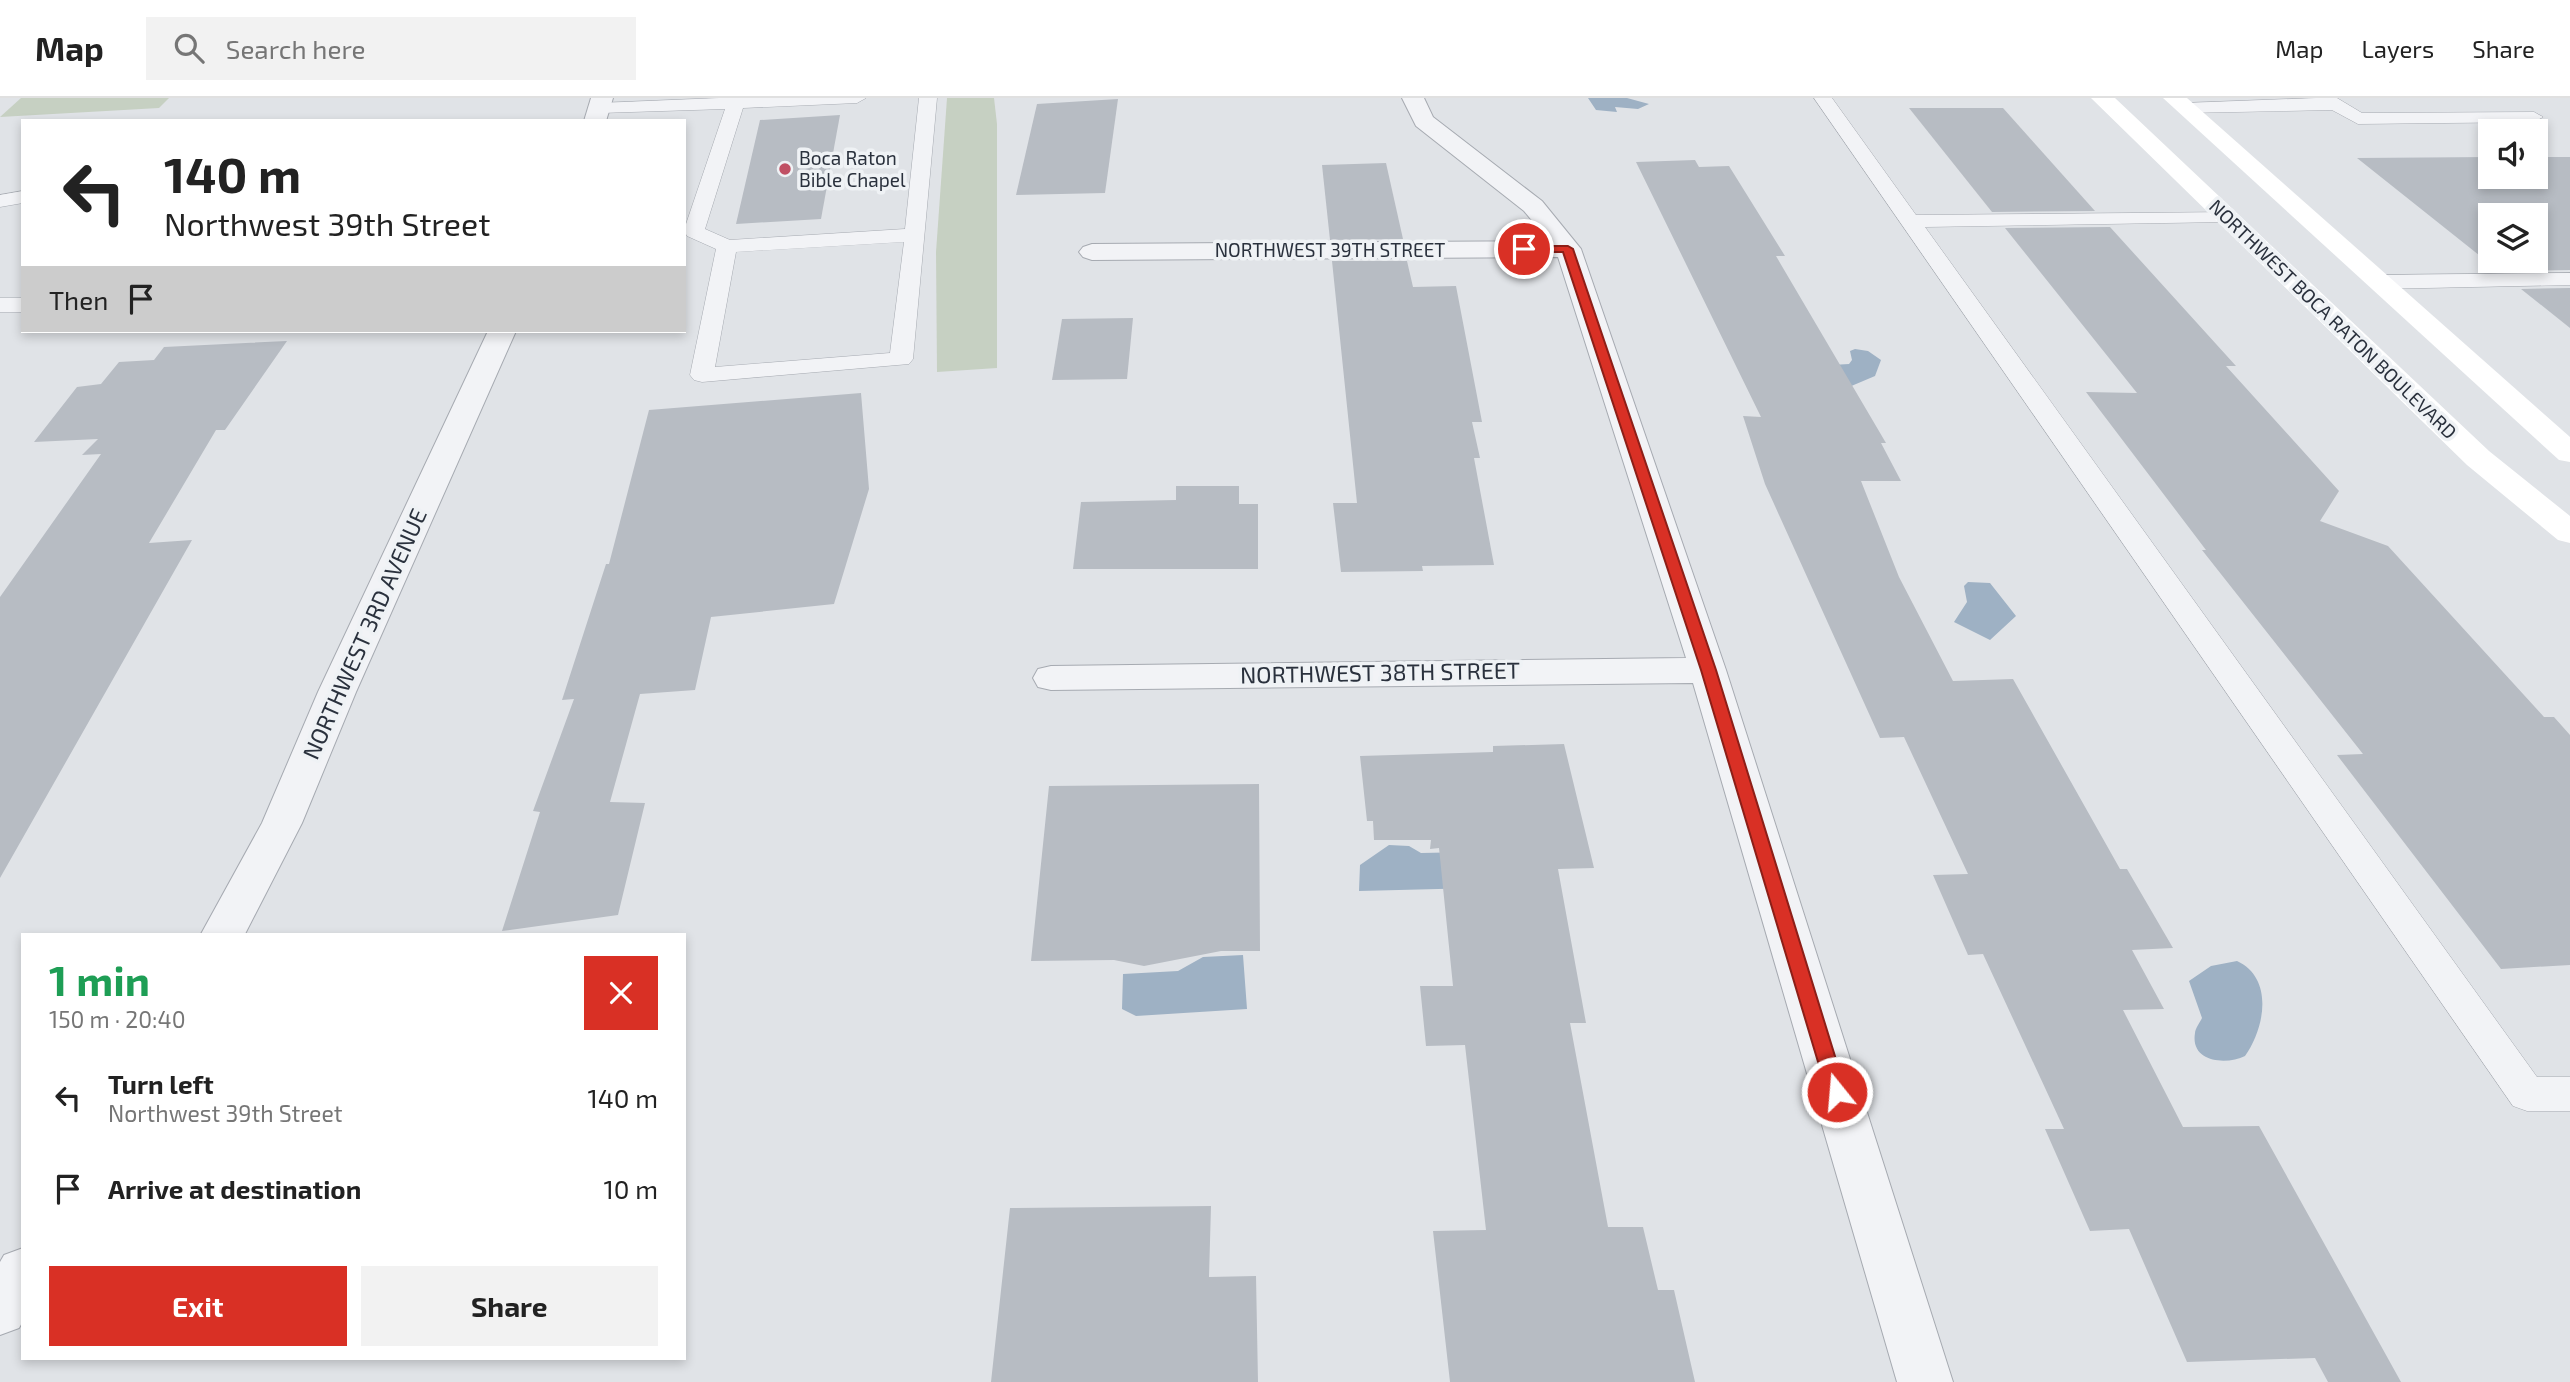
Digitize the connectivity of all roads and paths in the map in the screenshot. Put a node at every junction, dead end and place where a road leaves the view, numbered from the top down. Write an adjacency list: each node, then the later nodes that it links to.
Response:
1 (857, 98): 8 (lane)
2 (928, 98): 16 (lane)
3 (1413, 98): 18 (street)
4 (1823, 98): 14 (lane)
5 (2102, 98): 13 (street, NORTHWEST BOCA RATON BOULEVARD)
6 (2330, 102): 7 (lane); 10 (lane)
7 (2179, 103): 21 (street)
8 (734, 104): 9 (lane); 15 (lane)
9 (602, 106)
10 (2534, 117)
11 (21, 197): 12 (lane)
12 (0, 201)
13 (2225, 216): 14 (lane); 26 (street, NORTHWEST BOCA RATON BOULEVARD)
14 (1912, 221): 30 (lane)
15 (690, 232): 17 (lane)
16 (915, 235): 17 (lane); 17 (lane)
17 (727, 246)
18 (1568, 249): 19 (street, NORTHWEST 39TH STREET); 27 (street)
19 (1092, 252)
20 (2570, 279): 21 (lane)
21 (2379, 282): 25 (street)
22 (21, 304): 23 (lane)
23 (0, 305)
24 (501, 333): 29 (street, NORTHWEST 3RD AVENUE)
25 (2570, 453)
26 (2570, 533)
27 (1708, 670): 28 (street, NORTHWEST 38TH STREET); 33 (street)
28 (1051, 678)
29 (224, 933)
30 (2570, 1094)
31 (21, 1276): 32 (street)
32 (0, 1309)
33 (1925, 1382)

